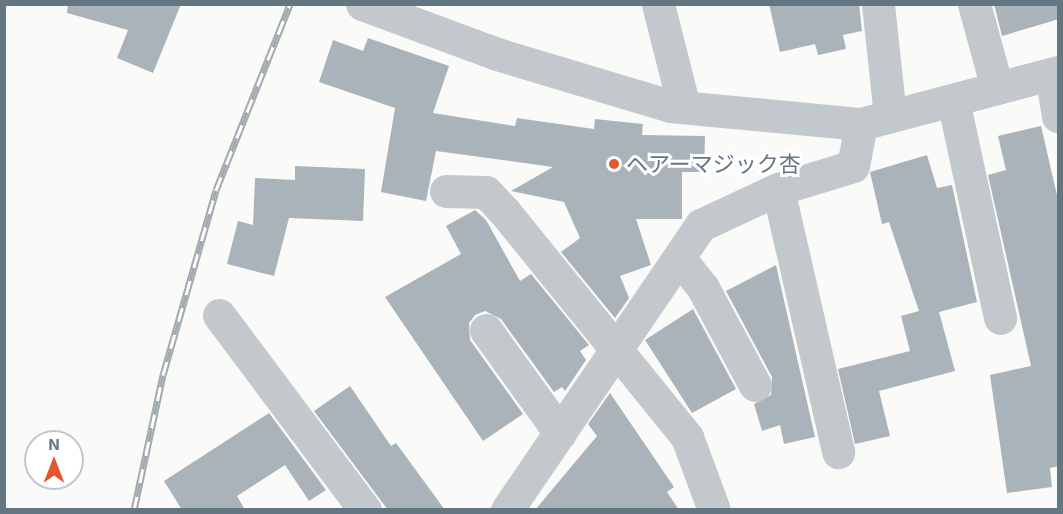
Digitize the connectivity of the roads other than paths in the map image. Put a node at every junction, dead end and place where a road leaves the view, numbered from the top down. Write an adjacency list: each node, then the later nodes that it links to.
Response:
1 (658, 4): 8 (street)
2 (878, 4): 10 (street)
3 (974, 4): 6 (street)
4 (376, 7): 8 (street)
5 (1055, 73): 6 (street); 9 (street)
6 (997, 88): 7 (street)
7 (953, 100): 10 (street); 15 (street)
8 (684, 107): 10 (street)
9 (1059, 116)
10 (876, 120): 11 (street)
11 (778, 189): 13 (street); 20 (street)
12 (446, 192): 17 (street)
13 (679, 258): 17 (street); 18 (street)
14 (219, 315): 21 (street)
15 (1000, 318)
16 (486, 330): 19 (street)
17 (616, 351): 19 (street); 23 (street)
18 (755, 385)
19 (560, 433): 22 (street)
20 (838, 452)
21 (365, 510)
22 (507, 510)
23 (714, 510)

